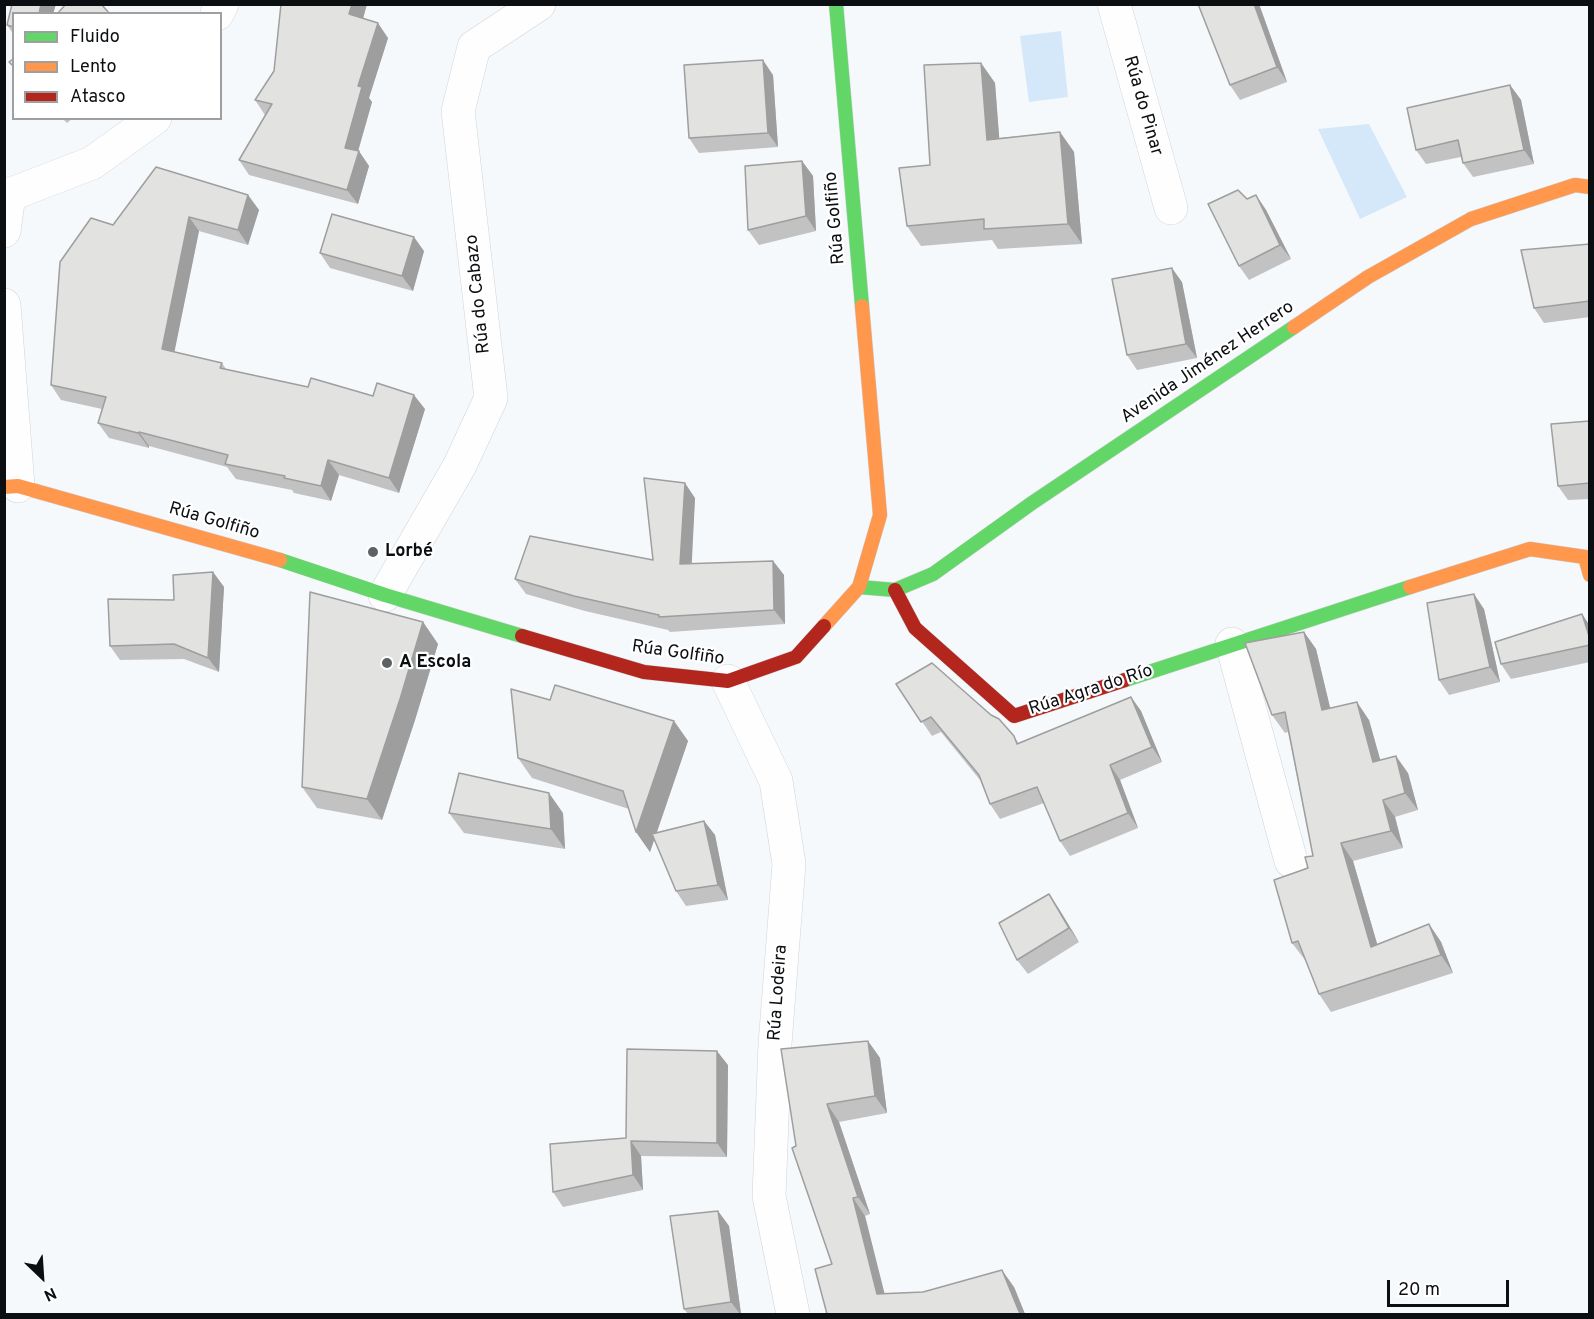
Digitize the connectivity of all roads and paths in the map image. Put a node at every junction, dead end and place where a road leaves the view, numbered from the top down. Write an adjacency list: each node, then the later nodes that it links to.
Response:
1 (539, 4): 14 (street, Rúa do Cabazo)
2 (836, 4): 12 (street, Rúa Golfiño)
3 (1114, 4): 7 (street, Rúa do Pinar)
4 (152, 120): 6 (street)
5 (1590, 188): 13 (street, Avenida Jiménez Herrero)
6 (7, 194): 8 (street)
7 (1171, 208)
8 (4, 231)
9 (4, 305): 10 (street)
10 (11, 486): 14 (street, Rúa Golfiño)
11 (1590, 575): 15 (street, Rúa Agra do Río)
12 (859, 587): 13 (street, Avenida Jiménez Herrero); 16 (street, Rúa Golfiño)
13 (895, 590): 15 (street, Rúa Agra do Río)
14 (385, 595): 16 (street, Rúa Golfiño)
15 (1232, 645): 17 (street)
16 (728, 681): 18 (street, Rúa Lodeira)
17 (1291, 861)
18 (793, 1314)

